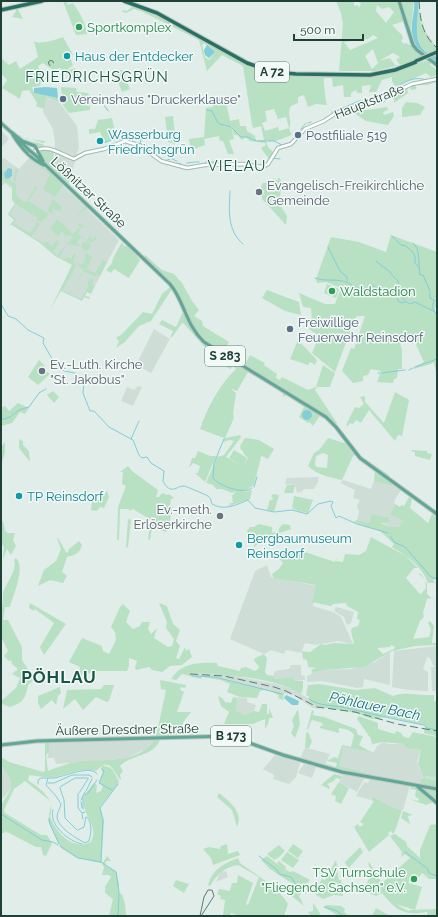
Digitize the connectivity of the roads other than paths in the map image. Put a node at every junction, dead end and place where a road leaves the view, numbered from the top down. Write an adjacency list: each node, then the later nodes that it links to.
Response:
1 (34, 1): 6 (highway)
2 (42, 1): 6 (highway)
3 (124, 1): 7 (highway, A 72)
4 (131, 1): 7 (highway, A 72)
5 (399, 1): 9 (main road)
6 (1, 9)
7 (225, 50): 8 (highway, A 72, bridge)
8 (437, 53)
9 (437, 65)
10 (437, 79): 13 (main road, Hauptstraße)
11 (1, 123): 12 (main road, S 283)
12 (10, 132): 13 (main road, S 283); 14 (main road, S 283); 15 (main road, Lößnitzer Straße / S 283, bridge)
13 (38, 149): 14 (main road); 15 (main road, S 283)
14 (29, 156): 15 (main road, S 283)
15 (48, 167): 16 (main road, Lößnitzer Straße / S 283)
16 (437, 514)
17 (1, 745): 18 (main road, Äußere Dresdner Straße / B 173)
18 (421, 787): 19 (main road, Äußere Dresdner Straße / B 173); 20 (main road, Äußere Dresdner Straße / B 173)
19 (437, 789)
20 (437, 803)

